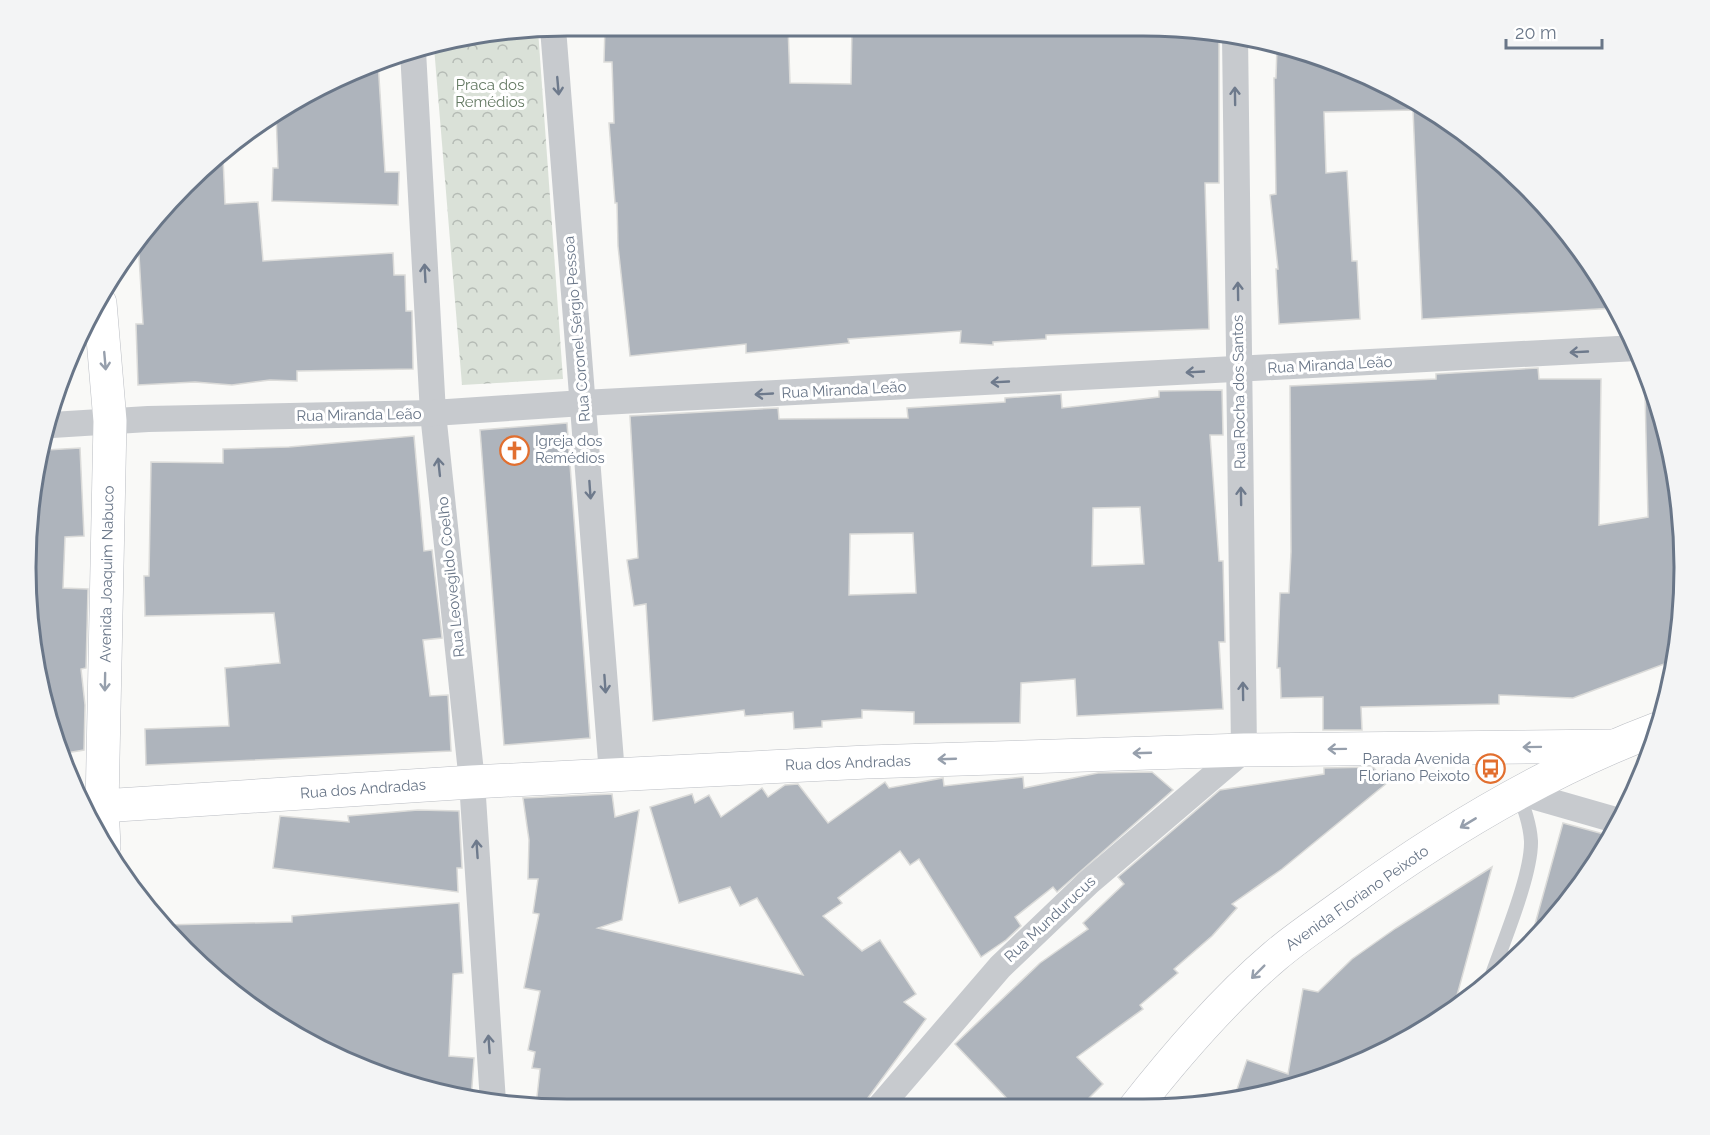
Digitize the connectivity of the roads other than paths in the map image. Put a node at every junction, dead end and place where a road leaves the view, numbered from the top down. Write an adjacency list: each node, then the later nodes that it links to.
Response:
1 (554, 36): 7 (street, Rua Coronel Sérgio Pessoa, one-way to 7)
2 (1235, 44): 6 (street, Rua Rocha dos Santos, one-way to 2)
3 (413, 59): 8 (street, Rua Leovegildo Coelho, one-way to 3)
4 (101, 313): 9 (street, Avenida Joaquim Nabuco, one-way to 9)
5 (1627, 349): 6 (street, Rua Miranda Leão, one-way to 6)
6 (1239, 370): 7 (street, Rua Miranda Leão, one-way to 7); 13 (street, Rua Rocha dos Santos, one-way to 6)
7 (583, 403): 8 (street, Rua Miranda Leão); 14 (street, Rua Coronel Sérgio Pessoa, one-way to 14)
8 (433, 413): 9 (street, Rua Miranda Leão); 15 (street, Rua Leovegildo Coelho, one-way to 8)
9 (110, 421): 10 (street, Rua Miranda Leão); 17 (street, Avenida Joaquim Nabuco, one-way to 17)
10 (56, 425)
11 (1648, 733): 12 (street, Avenida Floriano Peixoto)
12 (1612, 746): 13 (street, Rua dos Andradas, one-way to 13); 16 (street, Avenida Floriano Peixoto)
13 (1244, 750): 14 (street, Rua dos Andradas, one-way to 14); 21 (street, Rua Mundurucus)
14 (612, 774): 15 (street, Rua dos Andradas)
15 (472, 782): 17 (street, Rua dos Andradas); 20 (street, Rua Leovegildo Coelho, one-way to 15)
16 (1518, 792): 18 (street); 19 (lane); 22 (street, Avenida Floriano Peixoto, one-way to 22)
17 (94, 807)
18 (1611, 819)
19 (1495, 965)
20 (491, 1093)
21 (886, 1099)
22 (1141, 1099)

